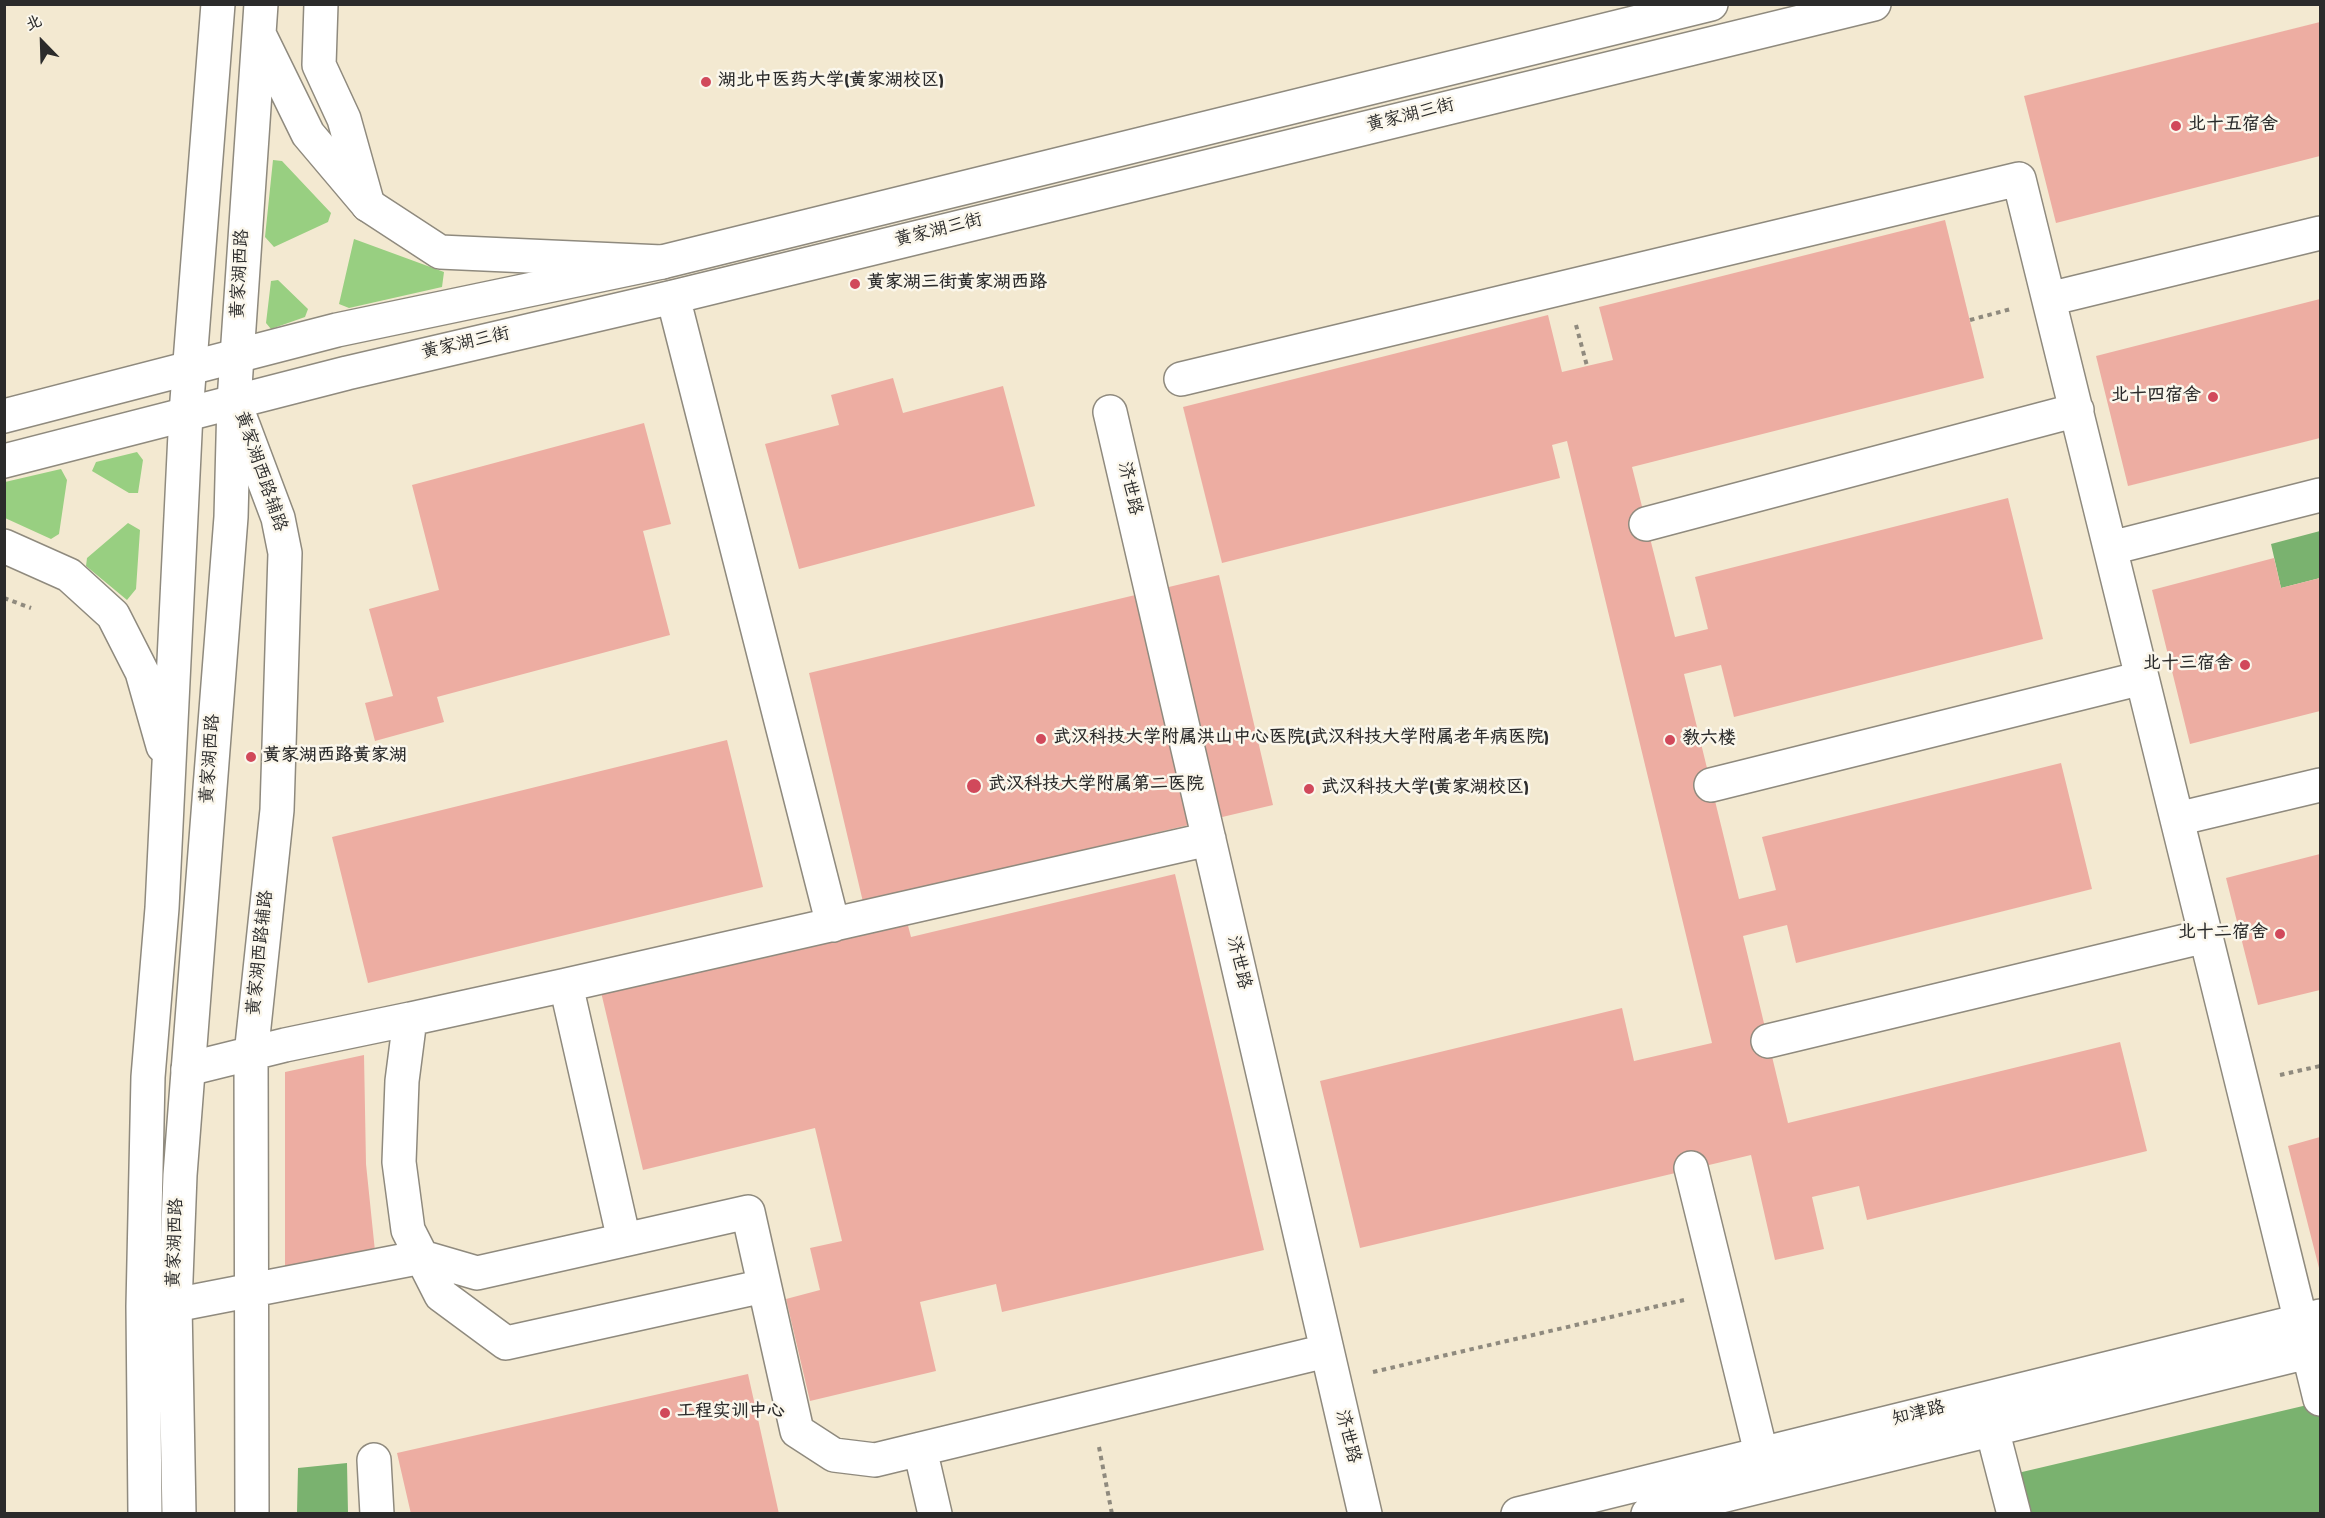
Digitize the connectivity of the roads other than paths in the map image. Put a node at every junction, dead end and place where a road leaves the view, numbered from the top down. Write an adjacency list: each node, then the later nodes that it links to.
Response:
1 (218, 4): 12 (street, 黄家湖西路)
2 (321, 4): 6 (street)
3 (1711, 4): 8 (street, 黄家湖三街)
4 (1874, 4): 9 (street, 黄家湖三街)
5 (260, 20): 6 (street); 11 (street, 黄家湖西路)
6 (368, 205): 8 (street)
7 (2320, 233): 10 (street)
8 (662, 262): 11 (street, 黄家湖三街)
9 (673, 297): 14 (street, 黄家湖三街); 30 (street)
10 (2049, 299): 13 (street); 15 (street)
11 (238, 358): 12 (street, 黄家湖三街); 14 (street, 黄家湖西路)
12 (191, 369): 17 (street, 黄家湖西路); 18 (street, 黄家湖三街)
13 (1181, 379)
14 (234, 401): 17 (street, 黄家湖三街); 35 (street, 黄家湖西路辅路); 36 (street, 黄家湖西路)
15 (2077, 411): 21 (street); 23 (street)
16 (1110, 412): 29 (street, 济世路)
17 (186, 413): 19 (street, 黄家湖三街); 25 (street, 黄家湖西路)
18 (4, 416)
19 (4, 461)
20 (2320, 495): 23 (street)
21 (1646, 524)
22 (4, 546): 25 (street)
23 (2111, 548): 24 (street)
24 (2142, 678): 26 (street); 28 (street)
25 (170, 772): 42 (street, 黄家湖西路)
26 (1711, 785)
27 (2320, 785): 28 (street)
28 (2177, 819): 31 (street)
29 (1209, 838): 30 (street); 44 (street, 济世路)
30 (832, 925): 32 (street)
31 (2206, 936): 34 (street); 43 (street)
32 (566, 985): 33 (street); 38 (street)
33 (410, 1019): 35 (street); 39 (street)
34 (1768, 1041)
35 (251, 1055): 36 (street); 41 (street, 黄家湖西路辅路)
36 (188, 1069): 42 (street, 黄家湖西路)
37 (1691, 1168): 49 (street)
38 (624, 1240): 39 (street); 40 (street)
39 (422, 1257): 40 (street); 41 (street)
40 (764, 1286): 47 (street)
41 (250, 1290): 42 (street); 52 (street, 黄家湖西路辅路)
42 (159, 1306): 50 (street, 黄家湖西路); 51 (street, 黄家湖西路)
43 (2313, 1334): 45 (street); 46 (street, 知津路); 49 (street, 知津路)
44 (1329, 1366): 47 (street); 55 (street, 济世路)
45 (2320, 1399)
46 (1992, 1429): 49 (street, 知津路); 58 (street)
47 (920, 1449): 54 (street)
48 (374, 1460): 53 (street)
49 (1764, 1468): 56 (street, 知津路); 57 (street, 知津路)
50 (145, 1514)
51 (179, 1514)
52 (252, 1514)
53 (376, 1514)
54 (935, 1514)
55 (1365, 1514)
56 (1518, 1514)
57 (1648, 1514)
58 (2014, 1514)

